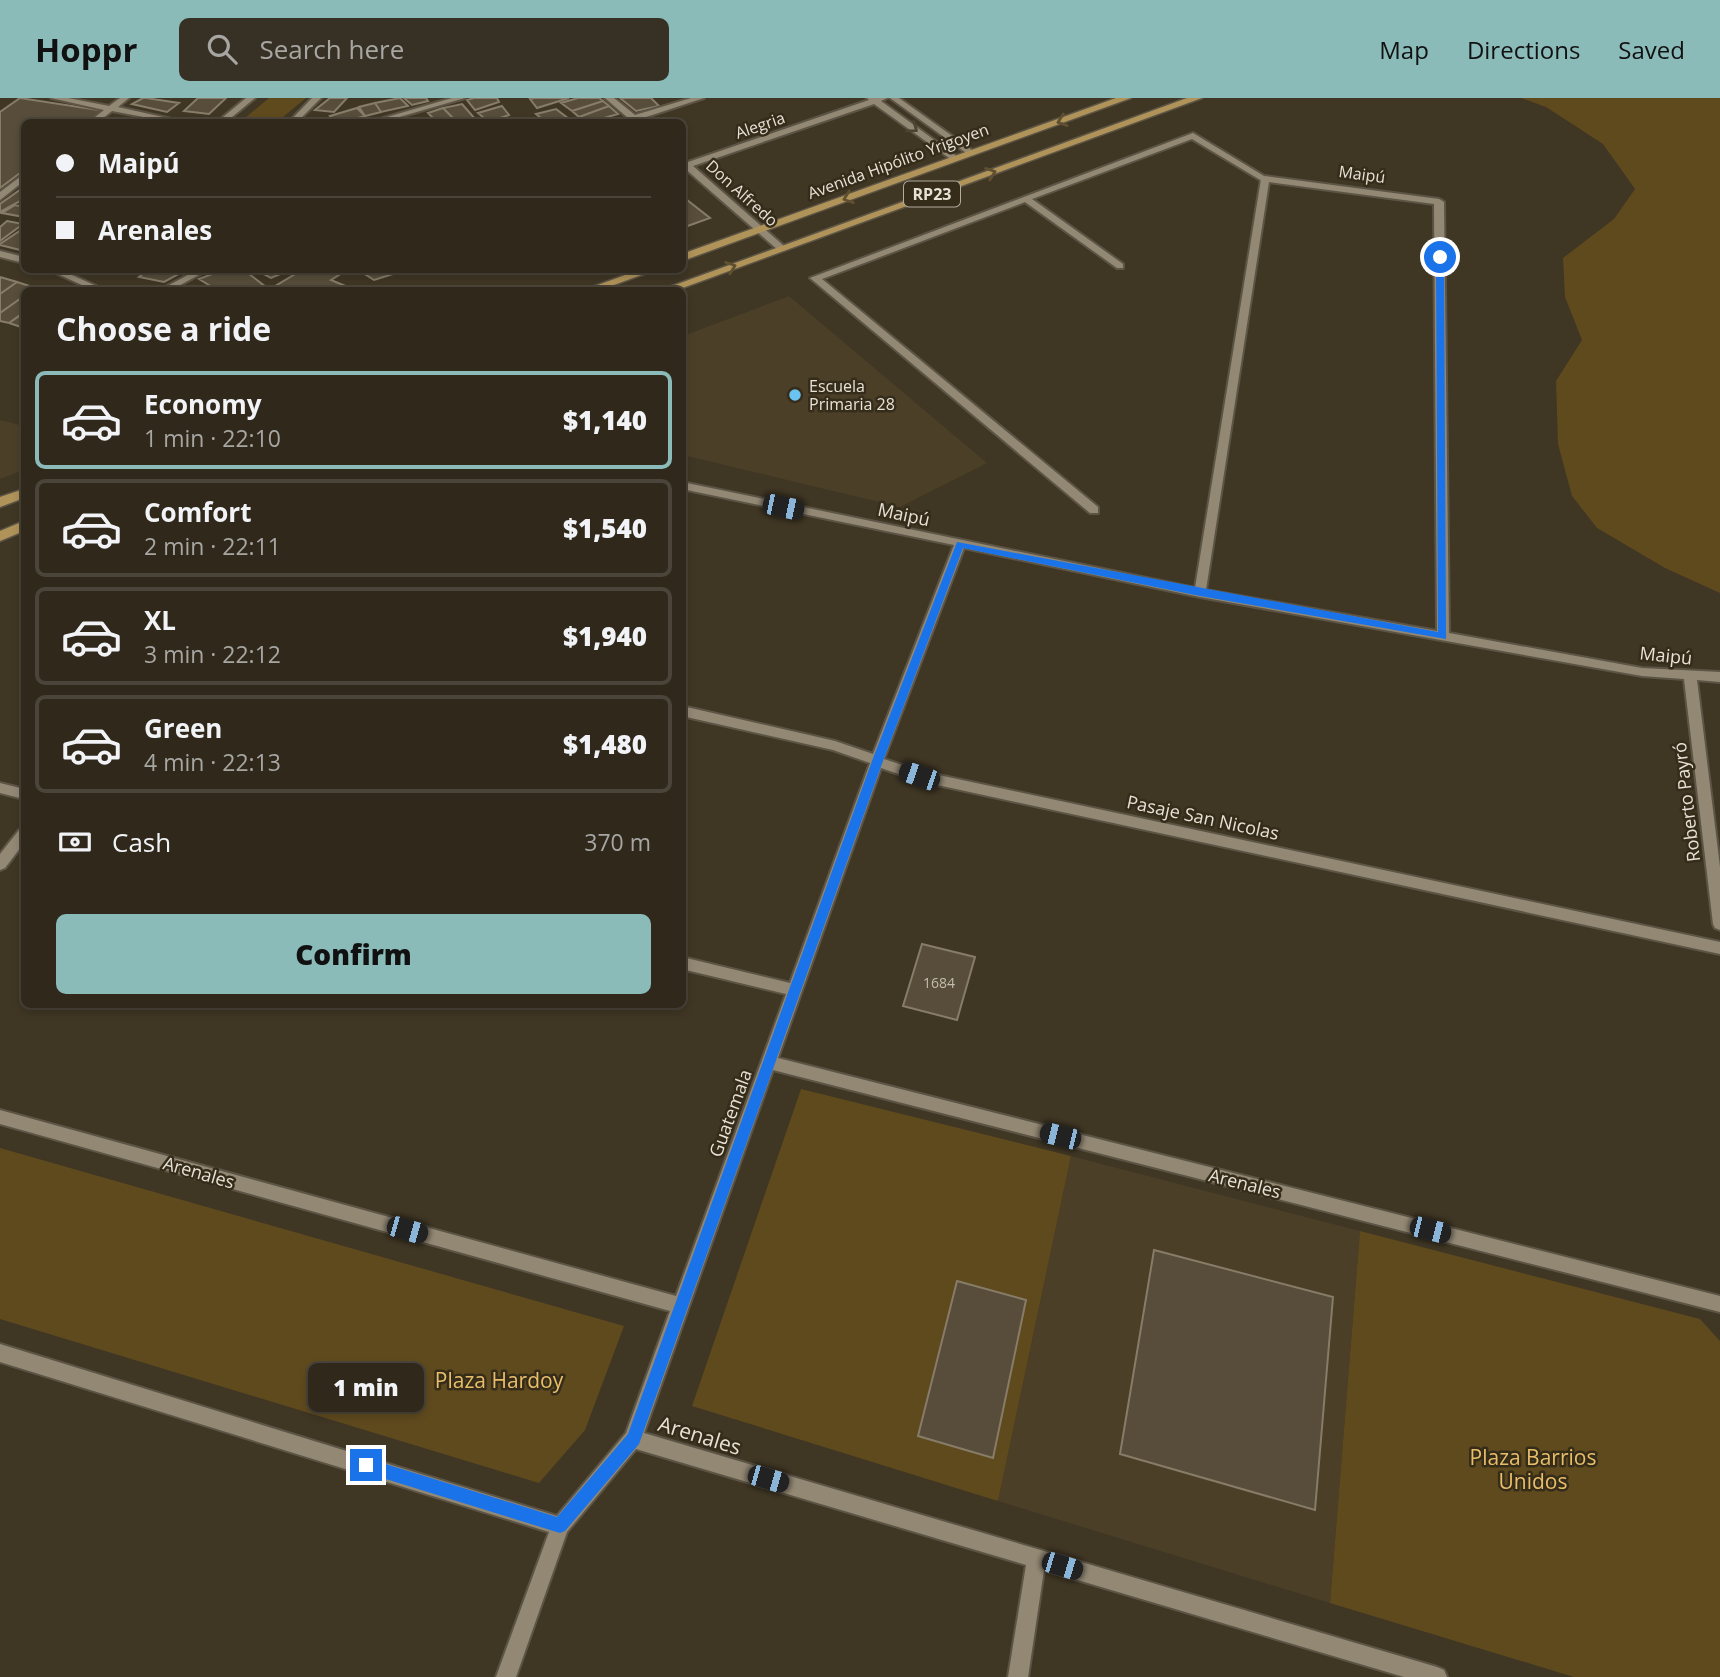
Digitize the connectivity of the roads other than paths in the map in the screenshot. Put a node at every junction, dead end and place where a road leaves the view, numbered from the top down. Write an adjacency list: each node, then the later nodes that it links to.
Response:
1 (55, 98): 12 (street)
2 (125, 98): 12 (street)
3 (251, 98): 15 (street)
4 (317, 98): 16 (street)
5 (461, 98): 17 (street)
6 (609, 98): 18 (street)
7 (700, 98): 19 (street)
8 (894, 98): 20 (street)
9 (1126, 98): 20 (main road, Avenida Hipólito Yrigoyen / RP23, one-way to 20)
10 (1197, 98): 29 (main road, RP23, one-way to 10)
11 (876, 99): 21 (street, one-way to 21); 22 (street, Alegria)
12 (111, 109): 13 (street); 14 (street)
13 (97, 119)
14 (165, 119)
15 (225, 119)
16 (296, 119)
17 (385, 119)
18 (634, 119)
19 (642, 119)
20 (972, 153): 21 (main road, Avenida Hipólito Yrigoyen / RP23)
21 (955, 159): 28 (main road, Avenida Hipólito Yrigoyen / RP23, one-way to 28)
22 (686, 163)
23 (686, 164): 28 (street, Don Alfredo)
24 (1265, 178): 27 (street); 48 (street); 49 (street, Maipú)
25 (21, 180): 26 (street)
26 (0, 197)
27 (1026, 199): 33 (street); 44 (street)
28 (759, 230): 29 (street, Don Alfredo); 31 (main road, Avenida Hipólito Yrigoyen / RP23)
29 (781, 248): 40 (main road, RP23, one-way to 29)
30 (0, 254): 32 (street)
31 (686, 257)
32 (21, 259)
33 (1119, 267)
34 (61, 273): 37 (street)
35 (197, 273): 38 (street)
36 (640, 273): 39 (main road)
37 (93, 287)
38 (171, 287)
39 (599, 287)
40 (675, 287)
41 (686, 486): 47 (street, Maipú)
42 (21, 494): 43 (main road)
43 (0, 502)
44 (1094, 510)
45 (21, 527): 46 (main road)
46 (0, 536)
47 (960, 544): 48 (street, Maipú); 53 (street, Guatemala)
48 (1200, 593): 49 (street, Maipú)
49 (1443, 636): 50 (street, Maipú)
50 (1690, 676): 51 (street, Maipú); 58 (street, Roberto Payró)
51 (1720, 677)
52 (686, 712): 53 (street, Pasaje San Nicolas)
53 (877, 761): 59 (street, Pasaje San Nicolas); 61 (street, Guatemala)
54 (0, 788): 55 (street)
55 (21, 793)
56 (21, 838): 57 (street)
57 (0, 864)
58 (1720, 924)
59 (1720, 948)
60 (686, 963): 61 (street)
61 (795, 989): 62 (street, Guatemala)
62 (769, 1062): 64 (street, Arenales); 65 (street, Guatemala)
63 (0, 1117): 65 (street, Arenales)
64 (1720, 1304)
65 (681, 1306): 67 (street, Guatemala)
66 (0, 1353): 68 (street)
67 (634, 1439): 68 (street, Guatemala); 69 (street, Arenales)
68 (560, 1526): 71 (street, Guatemala)
69 (1036, 1558): 70 (street, Arenales); 72 (street)
70 (1410, 1673): 73 (street, Arenales)
71 (506, 1677)
72 (1017, 1677)
73 (1437, 1677)

